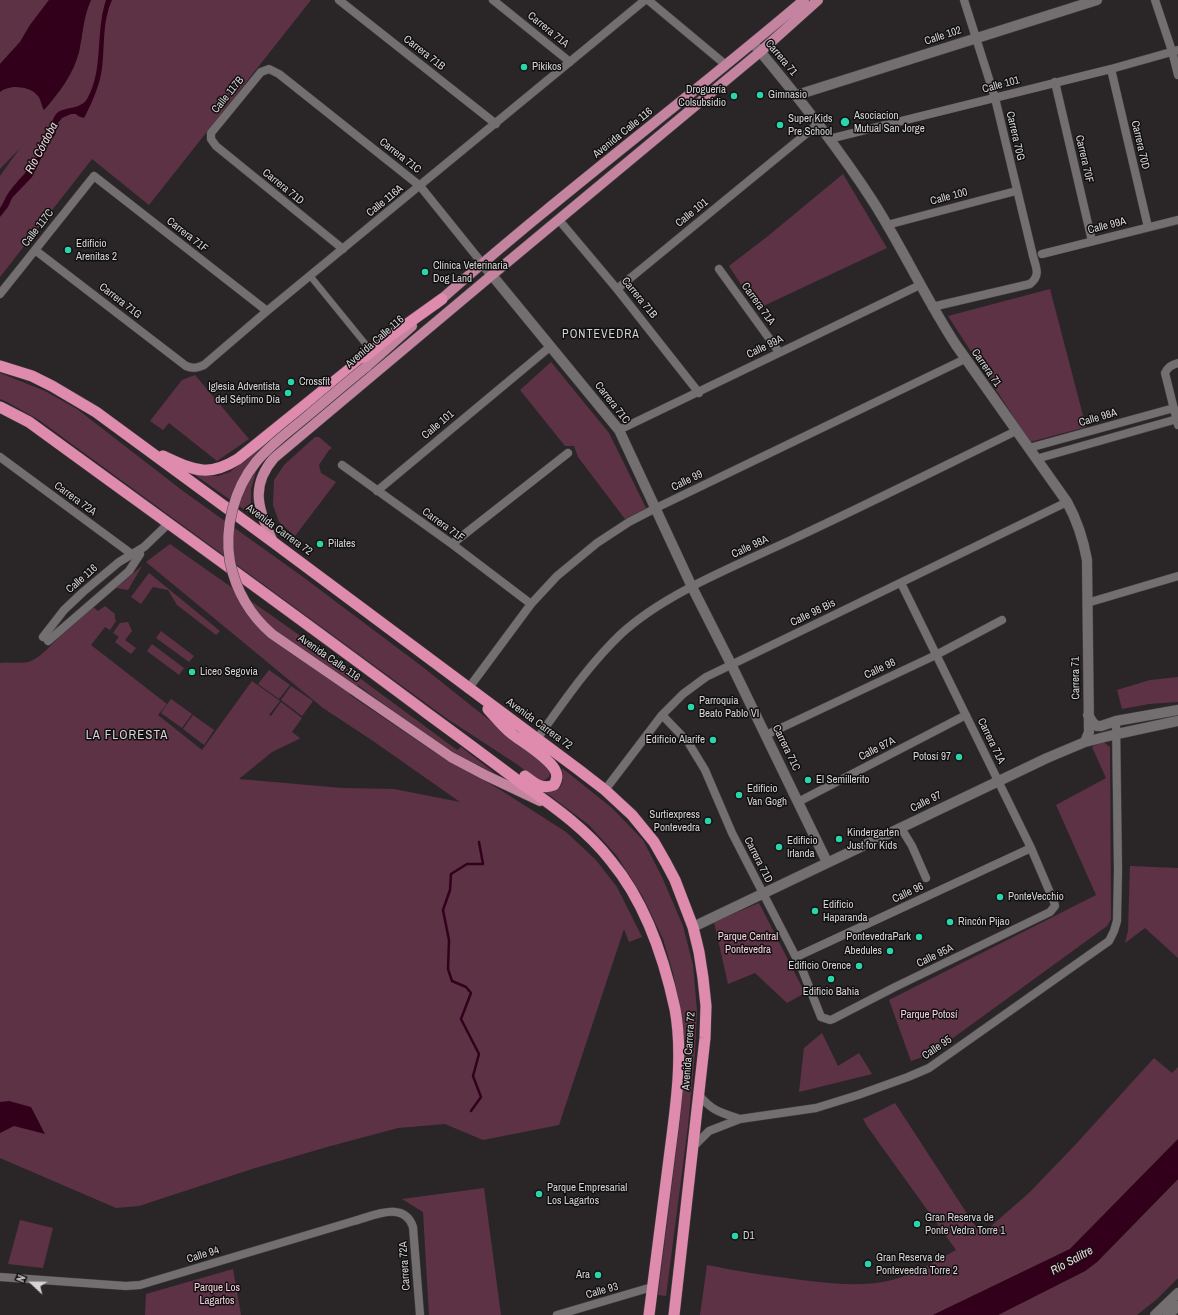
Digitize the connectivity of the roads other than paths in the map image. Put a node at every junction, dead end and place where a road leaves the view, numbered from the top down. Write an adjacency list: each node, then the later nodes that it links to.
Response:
1 (338, 0): 21 (street, Carrera 71B)
2 (493, 0): 13 (street, Carrera 71A)
3 (647, 0): 13 (street, Calle 116A); 14 (street)
4 (804, 0): 10 (main road, Avenida Calle 116)
5 (818, 0): 12 (main road)
6 (964, 0): 9 (street, Carrera 70G)
7 (1097, 0): 9 (street, Calle 102)
8 (1155, 0): 11 (street)
9 (976, 38): 19 (street, Calle 102); 20 (street, Carrera 70G)
10 (753, 43): 12 (street, Carrera 71); 14 (main road, Avenida Calle 116)
11 (1175, 51): 16 (street, Calle 101); 17 (street)
12 (760, 52): 19 (street, Carrera 71); 28 (main road)
13 (570, 62): 21 (street, Calle 116A)
14 (726, 65): 36 (main road, Avenida Calle 116)
15 (269, 69): 24 (street, Calle 117B); 26 (street, Carrera 71C)
16 (1111, 69): 18 (street, Calle 101); 31 (street, Carrera 70D)
17 (1178, 75)
18 (1055, 82): 20 (street, Calle 101); 32 (street, Carrera 70F)
19 (797, 96): 22 (street, Carrera 71)
20 (995, 98): 23 (street, Calle 101); 27 (street, Carrera 70G)
21 (496, 124): 26 (street, Calle 116A)
22 (818, 124): 23 (street, Carrera 71); 41 (street, Calle 101)
23 (829, 139): 30 (street, Carrera 71)
24 (212, 140): 33 (street, Carrera 71D)
25 (94, 176): 34 (street, Calle 117C); 45 (street, Carrera 71F)
26 (420, 186): 33 (street, Calle 116A); 36 (street, Carrera 71C)
27 (1016, 191): 30 (street, Calle 100); 44 (street, Carrera 70G)
28 (559, 220): 38 (main road); 41 (street, Carrera 71B)
29 (1178, 220): 31 (street, Calle 99A)
30 (887, 224): 40 (street, Carrera 71)
31 (1148, 227): 32 (street, Calle 99A)
32 (1092, 241): 35 (street, Calle 99A)
33 (343, 249): 39 (street, Calle 116A)
34 (35, 250): 42 (street, Calle 117C); 52 (street, Carrera 71G)
35 (1042, 254)
36 (482, 263): 38 (street, Carrera 71C); 43 (main road, Avenida Calle 116)
37 (719, 269): 48 (street, Carrera 71A)
38 (492, 275): 46 (street, Carrera 71C); 69 (main road)
39 (311, 277): 45 (street, Calle 116A); 47 (street)
40 (920, 285): 44 (street, Carrera 71); 48 (street, Calle 99A)
41 (617, 288): 53 (street, Carrera 71B)
42 (0, 294)
43 (442, 299): 47 (highway); 95 (main road, Avenida Calle 116, bridge)
44 (932, 307): 49 (street, Carrera 71)
45 (268, 311): 52 (street, Calle 116A)
46 (550, 346): 57 (street, Carrera 71C); 65 (street, Calle 101)
47 (372, 352): 59 (highway)
48 (779, 352): 53 (street, Calle 99A)
49 (965, 359): 58 (street, Carrera 71); 67 (street, Calle 99)
50 (1178, 363): 55 (street)
51 (0, 366): 59 (highway, Avenida Carrera 72)
52 (193, 369)
53 (699, 393): 57 (street, Calle 99A)
54 (0, 406): 68 (highway, Avenida Carrera 72)
55 (1174, 408): 56 (street); 60 (street, Calle 98A)
56 (1177, 422): 63 (street, Calle 98A)
57 (619, 430): 67 (street, Carrera 71C)
58 (1016, 431): 60 (street, Carrera 71); 74 (street, Calle 98A)
59 (140, 445): 69 (highway, Avenida Carrera 72)
60 (1029, 448): 63 (street, Carrera 71)
61 (568, 453): 70 (street)
62 (0, 457): 71 (street, Carrera 72A)
63 (1036, 459): 66 (street, Carrera 71)
64 (342, 465): 65 (street, Carrera 71F)
65 (378, 491): 70 (street, Carrera 71F)
66 (1067, 502): 73 (street, Calle 98 Bis); 75 (street, Carrera 71)
67 (656, 508): 74 (street, Carrera 71C); 76 (street, Calle 99)
68 (169, 523): 71 (street, Calle 116); 91 (highway, Avenida Carrera 72)
69 (273, 542): 80 (highway, Avenida Carrera 72)
70 (452, 544): 76 (street, Carrera 71F)
71 (134, 556): 71 (street, Calle 116)
72 (1178, 576): 75 (street)
73 (901, 583): 78 (street, Carrera 71A); 79 (street, Calle 98 Bis)
74 (692, 587): 79 (street, Carrera 71C); 89 (street, Calle 98A)
75 (1087, 603): 84 (street, Carrera 71)
76 (531, 604): 80 (street, Calle 99)
77 (1002, 620): 78 (street, Calle 98)
78 (936, 655): 83 (street, Carrera 71A); 88 (street, Calle 98)
79 (731, 664): 82 (street, Calle 98 Bis); 88 (street, Carrera 71C)
80 (468, 689): 89 (highway, Avenida Carrera 72); 91 (highway)
81 (1178, 710): 85 (street)
82 (662, 715): 93 (street, Calle 98 Bis); 100 (street, Carrera 71D)
83 (966, 715): 92 (street, Carrera 71A); 94 (street, Calle 97A)
84 (1088, 715): 85 (street); 90 (street, Carrera 71)
85 (1116, 721): 87 (street)
86 (1178, 721): 87 (street, Calle 97)
87 (1117, 734): 90 (street, Calle 97); 106 (street, Calle 95)
88 (766, 735): 94 (street, Carrera 71C)
89 (537, 739): 93 (highway, Avenida Carrera 72)
90 (1085, 742): 92 (street, Calle 97)
91 (473, 747): 95 (highway, Avenida Carrera 72)
92 (998, 781): 96 (street, Calle 97); 97 (street, Carrera 71A)
93 (605, 790): 102 (highway, Avenida Carrera 72)
94 (798, 802): 98 (street, Carrera 71C)
95 (555, 808): 110 (highway, Avenida Carrera 72)
96 (901, 828): 98 (street, Calle 97); 99 (street)
97 (1031, 848): 101 (street, Carrera 71A); 103 (street, Calle 96)
98 (827, 862): 100 (street, Calle 97)
99 (926, 878)
100 (763, 894): 102 (street, Calle 97); 103 (street, Carrera 71D)
101 (1052, 910): 104 (street, Calle 95A)
102 (693, 927): 105 (highway, Avenida Carrera 72)
103 (796, 957): 104 (street, Carrera 71D)
104 (826, 1019)
105 (699, 1095): 106 (street, Calle 95); 107 (highway, Avenida Carrera 72)
106 (740, 1119): 107 (street, Calle 95)
107 (693, 1147): 116 (highway, Avenida Carrera 72)
108 (407, 1217): 109 (street, Calle 94); 114 (street, Carrera 72A)
109 (0, 1277)
110 (652, 1287): 113 (highway, Avenida Carrera 72); 115 (street, Calle 93)
111 (1178, 1293): 117 (street)
112 (1178, 1306): 118 (street)
113 (649, 1312)
114 (420, 1315)
115 (557, 1315)
116 (674, 1315)
117 (1155, 1315)
118 (1168, 1315)

